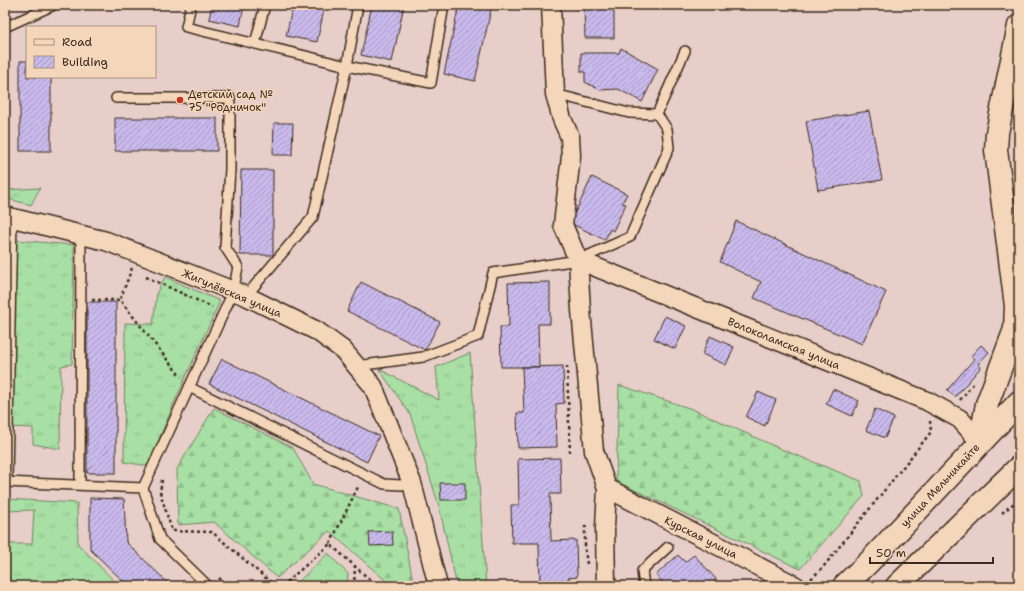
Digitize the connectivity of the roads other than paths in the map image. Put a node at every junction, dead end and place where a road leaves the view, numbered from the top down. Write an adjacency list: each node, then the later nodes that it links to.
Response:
1 (54, 5): 8 (lane)
2 (191, 5): 9 (lane)
3 (265, 5): 9 (lane)
4 (358, 5): 11 (lane)
5 (444, 5): 11 (lane)
6 (550, 5): 12 (street)
7 (1019, 26): 22 (main road)
8 (5, 27)
9 (256, 44): 11 (lane)
10 (685, 50): 14 (lane)
11 (347, 66): 18 (lane)
12 (555, 94): 14 (lane); 17 (street)
13 (116, 98): 18 (lane)
14 (657, 114): 17 (lane)
15 (8, 217): 16 (street, Жигулёвская улица); 24 (lane)
16 (81, 235): 18 (street, Жигулёвская улица); 26 (lane)
17 (578, 260): 19 (lane); 22 (street, Волоколамская улица); 28 (street)
18 (240, 294): 19 (street, Жигулёвская улица); 20 (lane)
19 (357, 366): 25 (street, Жигулёвская улица)
20 (189, 387): 25 (lane); 27 (lane)
21 (1019, 402): 22 (main road, улица Мельникайте)
22 (980, 442): 35 (main road, улица Мельникайте)
23 (1019, 467): 36 (main road)
24 (6, 482): 26 (lane)
25 (412, 483): 32 (street, Жигулёвская улица)
26 (80, 485): 27 (lane)
27 (143, 488): 31 (lane)
28 (607, 488): 30 (street, Курская улица); 33 (street)
29 (668, 547): 34 (lane)
30 (802, 584)
31 (208, 586)
32 (438, 586)
33 (606, 586)
34 (644, 586)
35 (844, 586)
36 (897, 586)

